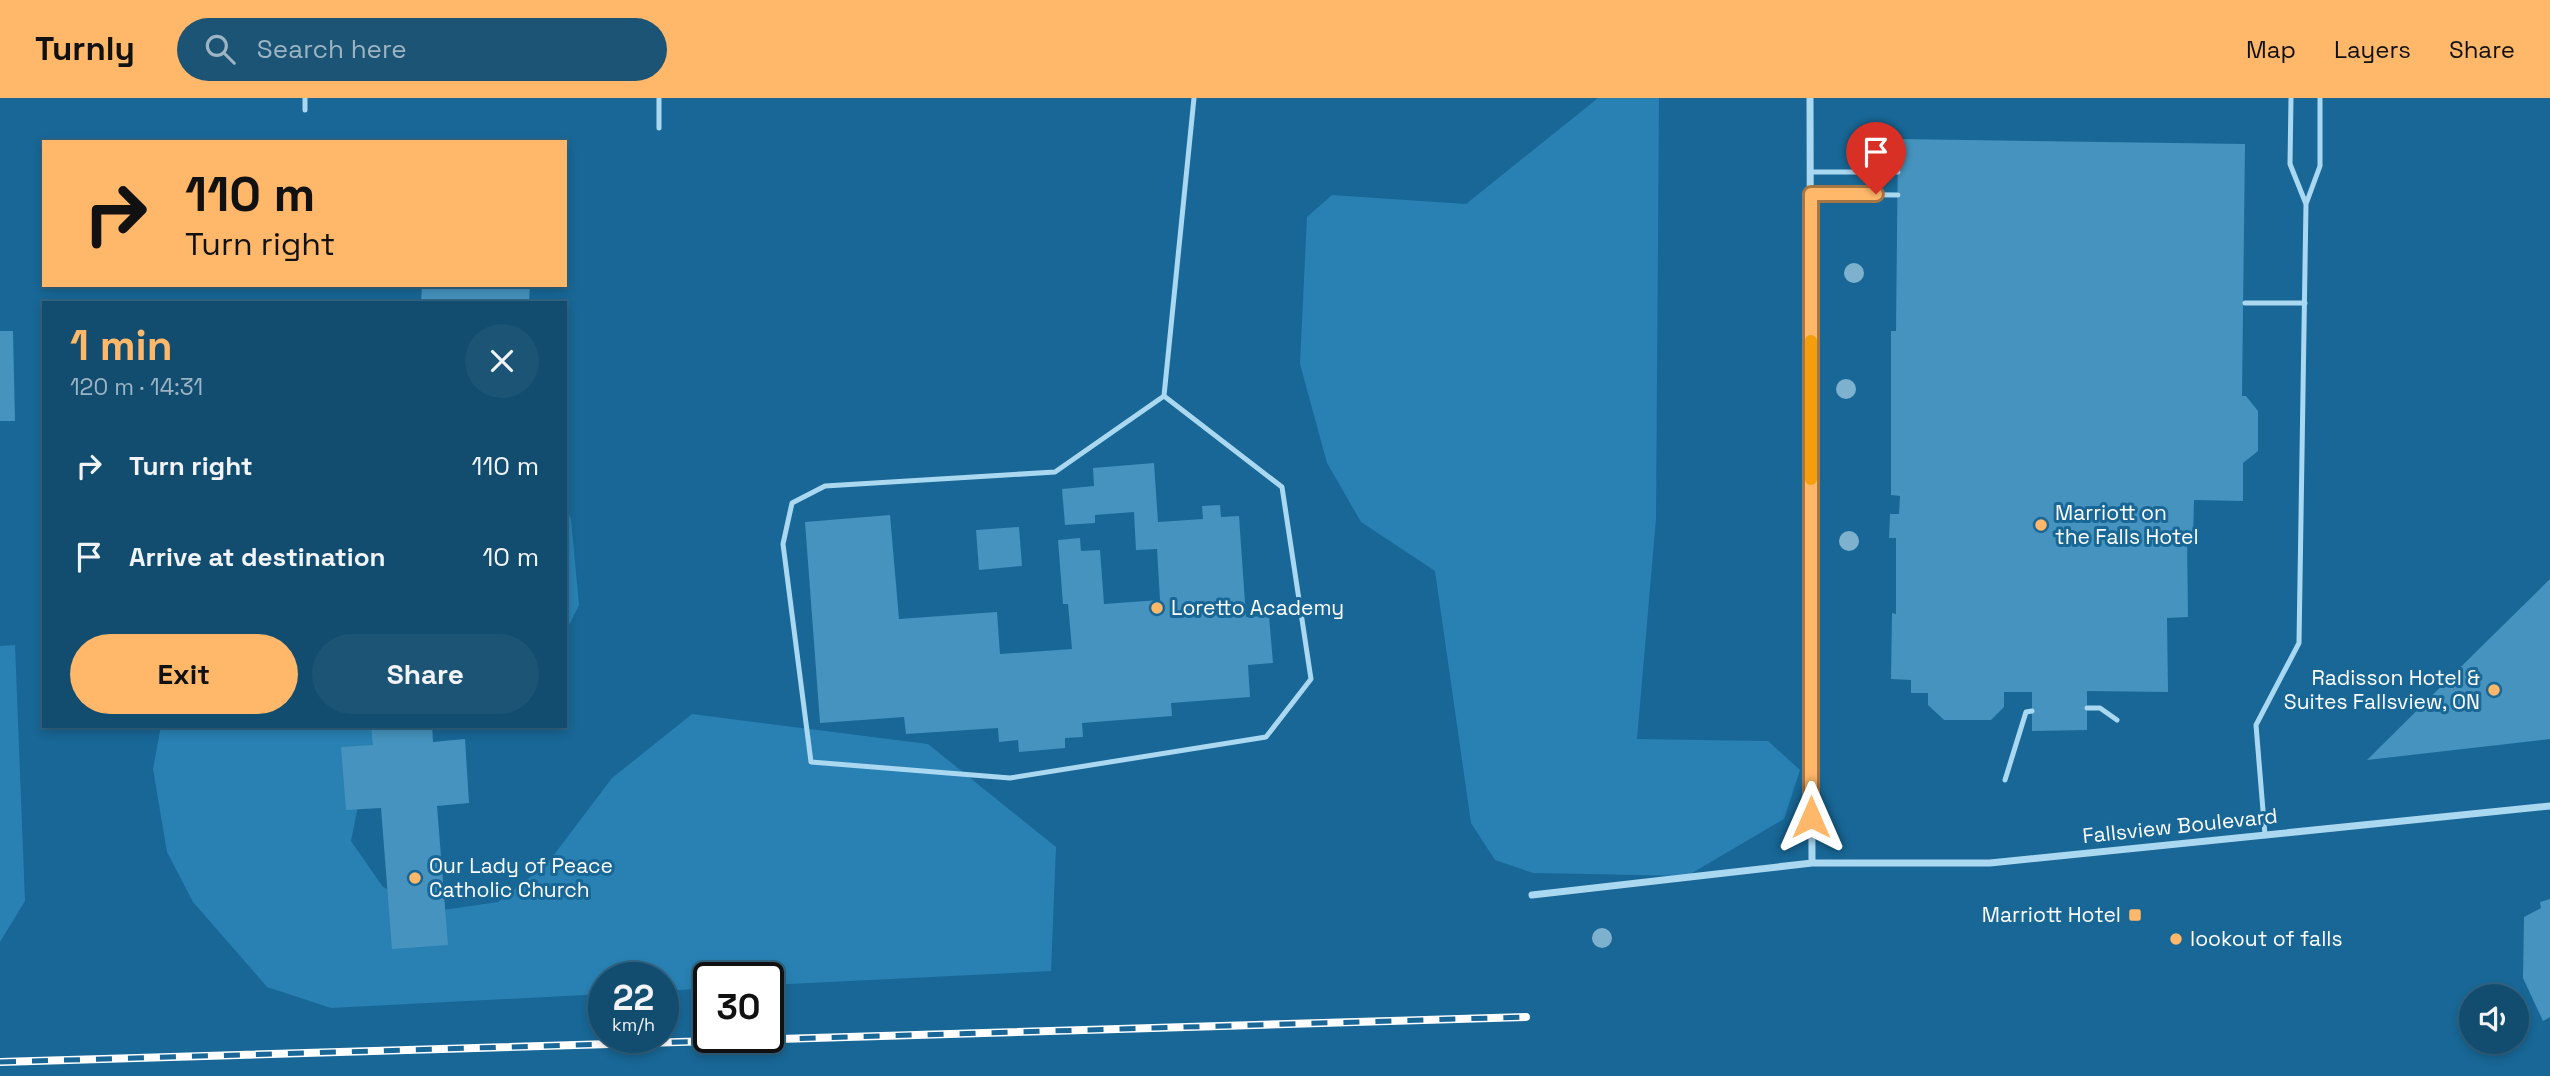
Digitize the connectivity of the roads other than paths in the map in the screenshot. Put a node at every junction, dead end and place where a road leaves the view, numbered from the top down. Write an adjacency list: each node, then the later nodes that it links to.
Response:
1 (305, 98): 7 (lane)
2 (659, 98): 8 (lane)
3 (1194, 98): 16 (lane)
4 (1810, 98): 9 (street)
5 (2291, 98): 13 (lane)
6 (2320, 98): 13 (lane)
7 (305, 110)
8 (659, 128)
9 (1810, 172): 10 (lane); 11 (street)
10 (1898, 172)
11 (1811, 194): 12 (lane); 23 (street)
12 (1898, 195)
13 (2306, 204): 15 (lane)
14 (2245, 303): 15 (lane)
15 (2305, 303): 22 (lane)
16 (1164, 397): 16 (lane)
17 (2087, 708): 19 (lane)
18 (2032, 711): 20 (lane)
19 (2117, 720)
20 (2005, 780)
21 (2550, 806): 22 (street, Fallsview Boulevard)
22 (2265, 835): 23 (street, Fallsview Boulevard)
23 (1812, 863): 24 (street, Fallsview Boulevard)
24 (1532, 895)

